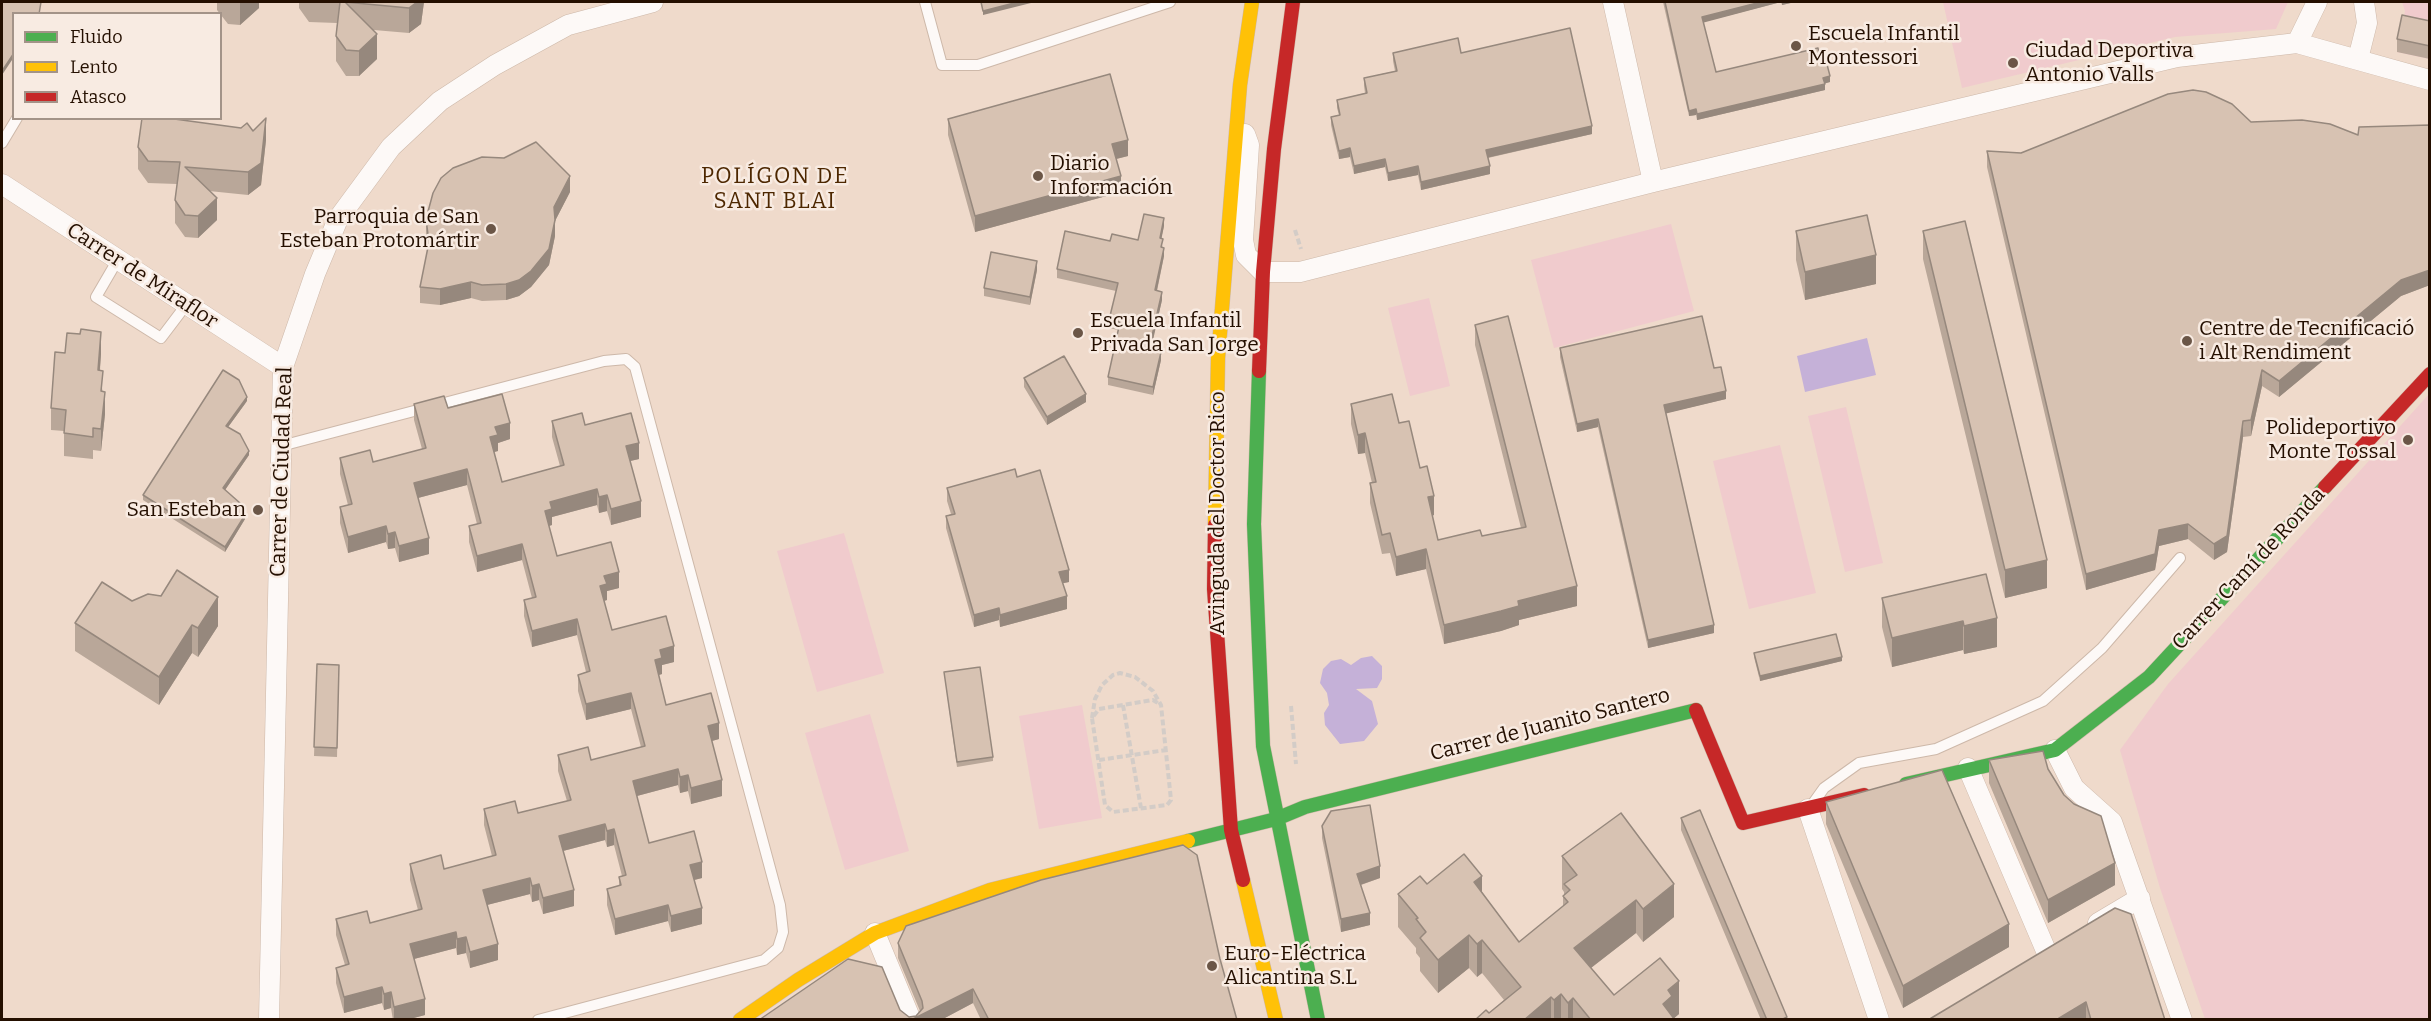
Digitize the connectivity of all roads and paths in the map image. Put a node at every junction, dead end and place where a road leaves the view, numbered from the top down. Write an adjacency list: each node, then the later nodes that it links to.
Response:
1 (653, 2): 22 (street, Carrer de Ciudad Real)
2 (925, 2): 3 (lane)
3 (1170, 2)
4 (1252, 2): 12 (street, Avinguda del Doctor Rico)
5 (1293, 2): 19 (street, Avinguda del Doctor Rico)
6 (1613, 2): 15 (street)
7 (2317, 2): 9 (street)
8 (2364, 2): 10 (street)
9 (2297, 43): 10 (street); 15 (street)
10 (2358, 59): 11 (street)
11 (2430, 80)
12 (1238, 110): 19 (street, Avinguda del Doctor Rico); 39 (street, Avinguda del Doctor Rico)
13 (16, 120): 14 (lane)
14 (2, 143)
15 (1653, 182): 20 (street)
16 (2, 184): 18 (street, Carrer de Miraflor)
17 (1293, 225): 20 (path)
18 (117, 261): 21 (street, Carrer de Miraflor); 21 (lane)
19 (1263, 272): 20 (street); 38 (street, Avinguda del Doctor Rico)
20 (1300, 272)
21 (186, 305): 22 (street, Carrer de Miraflor)
22 (283, 367): 24 (street, Carrer de Ciudad Real)
23 (2430, 374): 31 (street, Carrer Camí de Ronda)
24 (281, 446): 46 (street, Carrer de Ciudad Real); 47 (lane)
25 (2180, 558): 37 (lane)
26 (1289, 696): 34 (path)
27 (1123, 705): 28 (path); 29 (path); 32 (path)
28 (1161, 705): 29 (path); 30 (path)
29 (1092, 718): 33 (path)
30 (1166, 750): 32 (path); 36 (path)
31 (2055, 750): 35 (street, Carrer de Juanito Santero); 40 (street)
32 (1132, 755): 33 (path); 36 (path)
33 (1099, 760): 36 (path)
34 (1296, 766)
35 (1968, 768): 37 (street, Carrer de Juanito Santero); 44 (street)
36 (1141, 808)
37 (1808, 809): 38 (street, Carrer de Juanito Santero); 52 (street)
38 (1276, 819): 39 (street, Carrer de Juanito Santero); 51 (street, Avinguda del Doctor Rico)
39 (1231, 830): 42 (street, Carrer de Juanito Santero); 50 (street, Avinguda del Doctor Rico)
40 (2140, 898): 41 (street); 53 (street)
41 (2084, 931)
42 (875, 933): 48 (street, Carrer de Juanito Santero); 49 (street)
43 (2065, 942): 44 (street)
44 (2046, 953): 45 (street)
45 (2027, 965)
46 (269, 1020)
47 (538, 1020)
48 (740, 1020)
49 (911, 1020)
50 (1276, 1020)
51 (1318, 1020)
52 (1879, 1020)
53 (2182, 1020)

